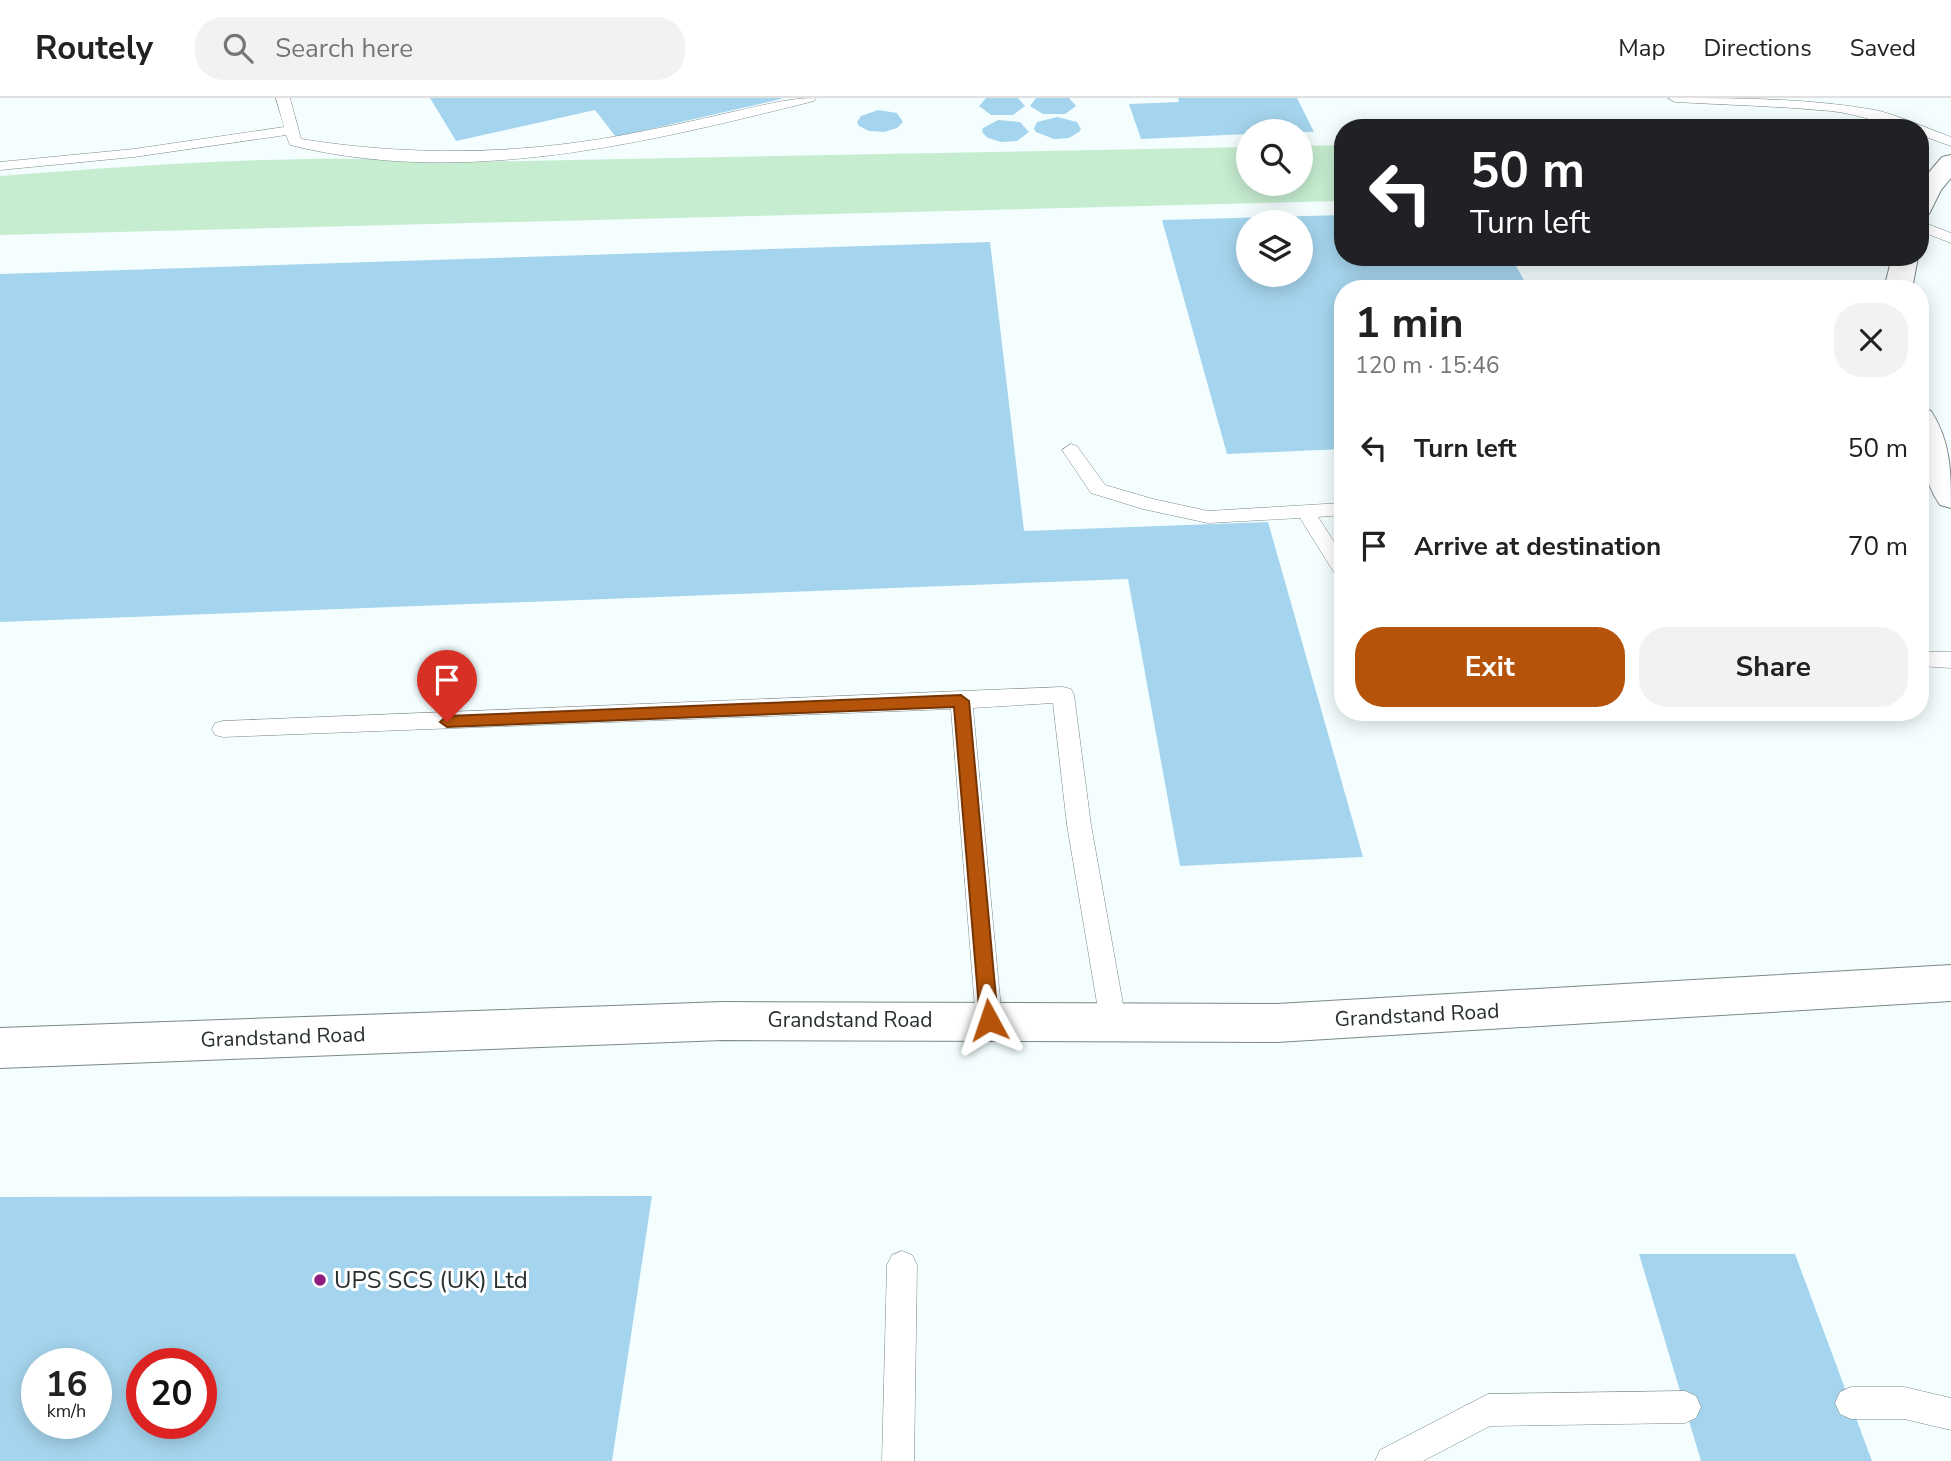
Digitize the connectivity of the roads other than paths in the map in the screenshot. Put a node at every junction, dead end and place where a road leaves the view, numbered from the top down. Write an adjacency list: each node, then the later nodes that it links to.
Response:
1 (283, 98): 7 (lane)
2 (809, 98): 7 (lane)
3 (1675, 98): 4 (lane)
4 (1758, 100): 5 (lane)
5 (1843, 103): 6 (lane)
6 (1888, 119)
7 (292, 130): 11 (lane)
8 (1929, 133): 9 (lane)
9 (1951, 142)
10 (1951, 162): 12 (street)
11 (0, 166)
12 (1929, 188)
13 (1929, 229): 14 (lane)
14 (1951, 238)
15 (1929, 441): 17 (street)
16 (1071, 450): 19 (lane)
17 (1951, 498)
18 (1334, 510): 19 (lane)
19 (1305, 512): 20 (lane)
20 (1334, 557)
21 (1929, 659): 22 (lane)
22 (1951, 660)
23 (961, 701): 24 (lane); 26 (lane); 27 (lane)
24 (223, 729)
25 (1951, 983): 27 (street, Grandstand Road)
26 (989, 1020): 27 (street, Grandstand Road); 28 (street, Grandstand Road)
27 (1113, 1021)
28 (0, 1048)
29 (902, 1265): 33 (lane)
30 (1851, 1403): 32 (lane)
31 (1685, 1407): 34 (lane)
32 (1951, 1414)
33 (898, 1461)
34 (1391, 1461)

